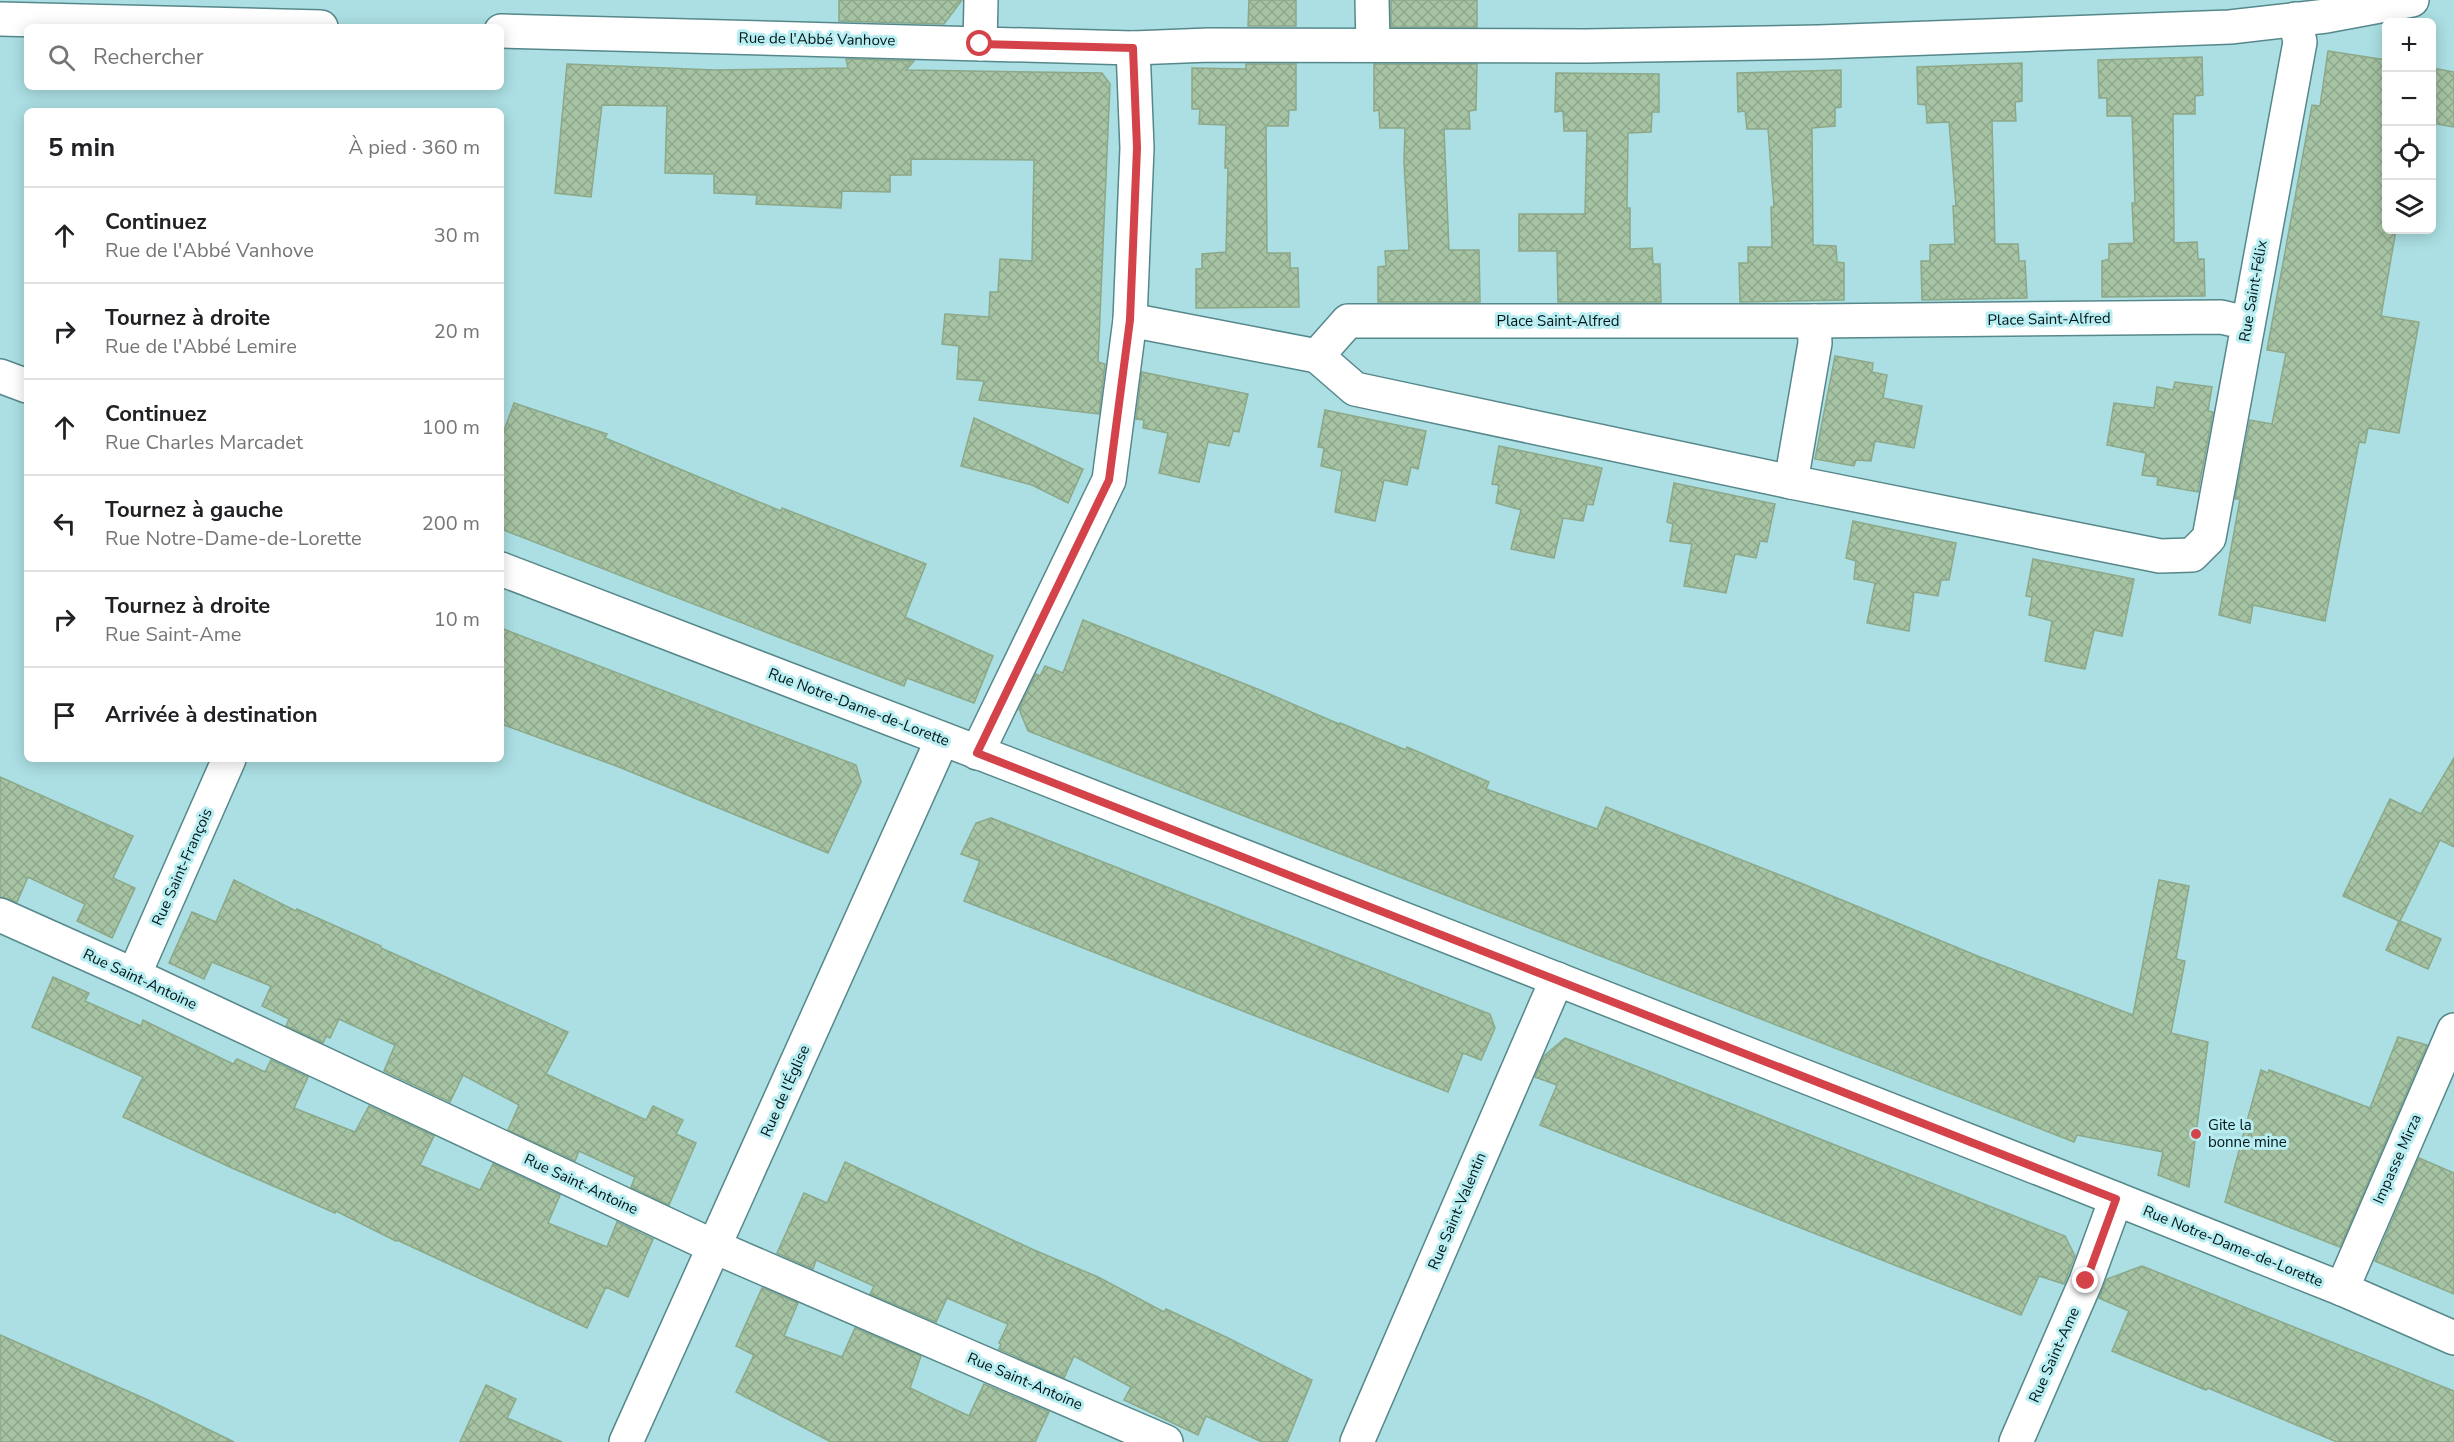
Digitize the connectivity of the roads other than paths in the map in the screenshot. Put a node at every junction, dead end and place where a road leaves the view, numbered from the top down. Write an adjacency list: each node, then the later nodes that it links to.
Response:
1 (981, 0): 8 (street)
2 (1372, 0): 9 (street)
3 (2412, 0): 5 (street, Rue de l'Abbé Vanhove)
4 (0, 19): 6 (street)
5 (2295, 19): 9 (street, Rue de l'Abbé Vanhove); 13 (street, Rue Saint-Félix)
6 (201, 24)
7 (504, 32): 8 (street, Rue de l'Abbé Vanhove)
8 (980, 44): 10 (street, Rue de l'Abbé Vanhove)
9 (1373, 45): 10 (street, Rue de l'Abbé Vanhove)
10 (1133, 48): 11 (street)
11 (1130, 320): 14 (street); 20 (street)
12 (1814, 321): 13 (street, Place Saint-Alfred); 14 (street, Place Saint-Alfred); 17 (street)
13 (2247, 323): 17 (street, Rue Saint-Félix)
14 (1317, 356): 17 (street)
15 (0, 376): 16 (street)
16 (24, 385)
17 (1791, 482)
18 (504, 570): 19 (street, Rue Notre-Dame-de-Lorette)
19 (942, 740): 20 (street, Rue Notre-Dame-de-Lorette); 27 (street, Rue de l'Église)
20 (977, 753): 24 (street, Rue Notre-Dame-de-Lorette)
21 (228, 762): 23 (street, Rue Saint-François)
22 (0, 915): 23 (street, Rue Saint-Antoine)
23 (134, 975): 27 (street, Rue Saint-Antoine)
24 (1557, 980): 26 (street, Rue Notre-Dame-de-Lorette); 32 (street, Rue Saint-Valentin)
25 (2454, 1030): 28 (street, Impasse Mirza)
26 (2116, 1199): 28 (street, Rue Notre-Dame-de-Lorette); 33 (street, Rue Saint-Ame)
27 (715, 1247): 30 (street, Rue de l'Église); 31 (street, Rue Saint-Antoine)
28 (2342, 1289): 29 (street, Rue Notre-Dame-de-Lorette)
29 (2454, 1338)
30 (626, 1442)
31 (1166, 1442)
32 (1357, 1442)
33 (2016, 1442)

